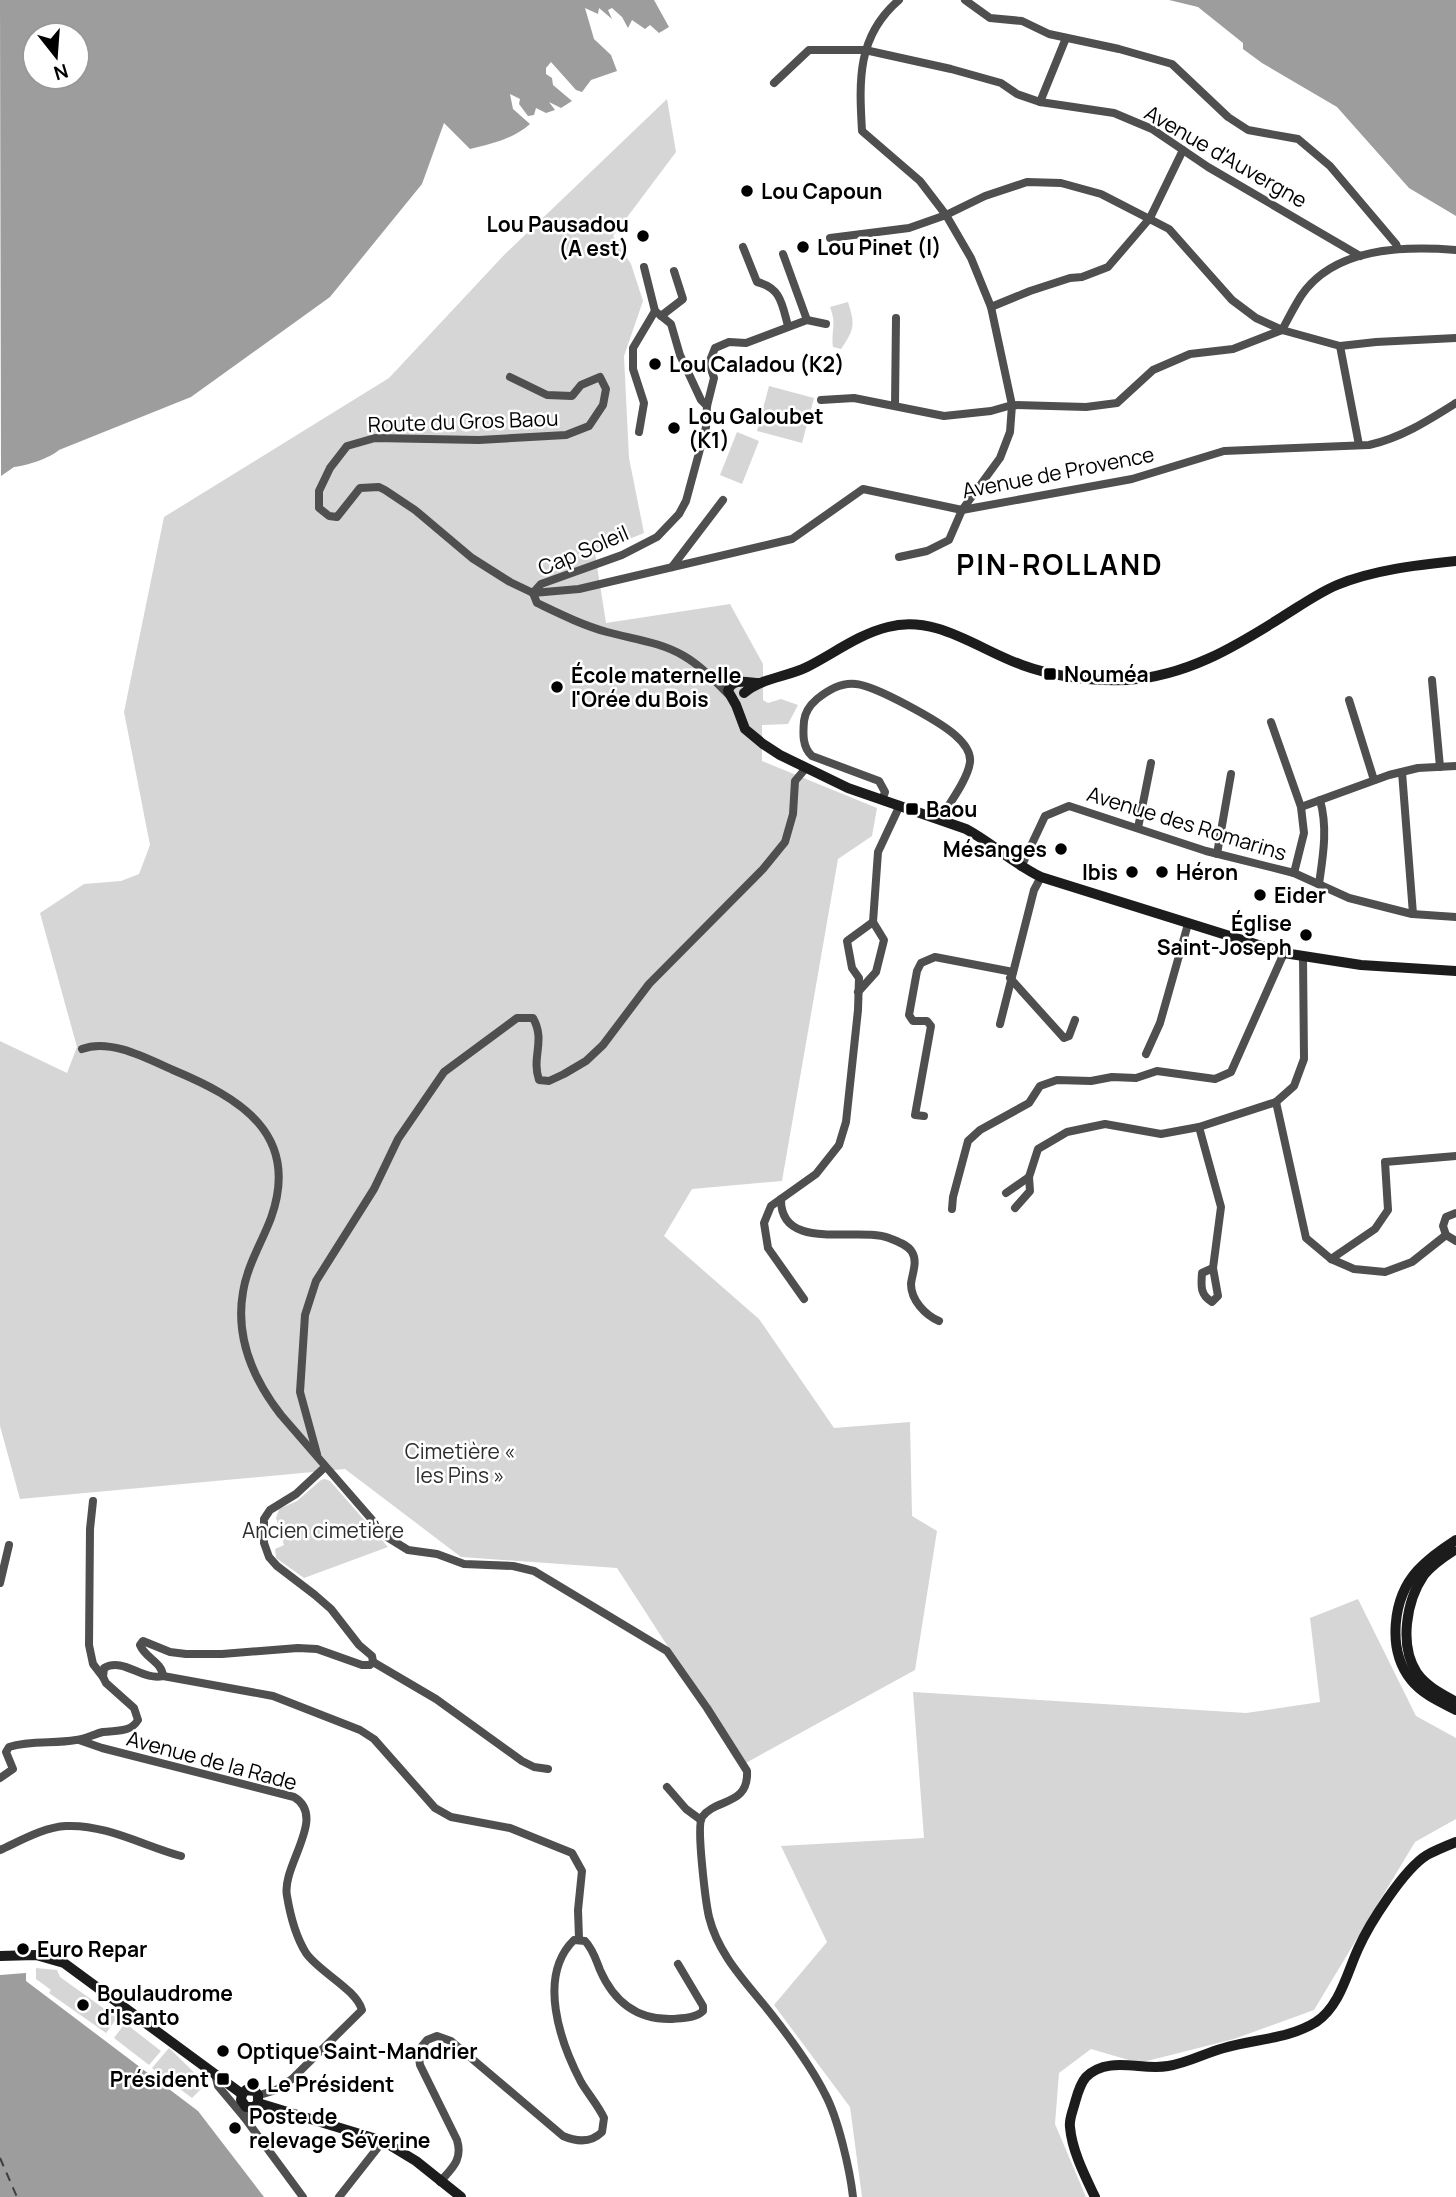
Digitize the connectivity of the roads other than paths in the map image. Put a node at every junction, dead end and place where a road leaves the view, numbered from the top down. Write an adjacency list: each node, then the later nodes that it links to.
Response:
1 (899, 0): 4 (street)
2 (965, 0): 3 (street)
3 (1066, 38): 6 (street); 12 (street)
4 (865, 50): 5 (street, Avenue d'Auvergne); 6 (street, Avenue d'Auvergne); 8 (street)
5 (774, 83)
6 (1040, 102): 7 (street, Avenue d'Auvergne)
7 (1183, 150): 9 (street); 15 (street, Avenue d'Auvergne)
8 (946, 215): 9 (street); 10 (street); 18 (street)
9 (1150, 218): 18 (street); 24 (street)
10 (830, 238)
11 (743, 247): 23 (street)
12 (1398, 249): 13 (street); 15 (street)
13 (1456, 250)
14 (783, 254): 21 (street)
15 (1360, 256): 24 (street)
16 (644, 267): 19 (street)
17 (674, 271): 19 (street)
18 (991, 307): 32 (street)
19 (658, 313): 30 (street); 33 (street)
20 (896, 318): 31 (street)
21 (807, 320): 22 (street); 23 (street)
22 (826, 324)
23 (788, 326): 30 (street)
24 (1282, 330): 26 (street); 32 (street)
25 (1456, 338): 26 (street)
26 (1340, 346): 34 (street)
27 (509, 377): 40 (street, Route du Gros Baou)
28 (821, 400): 31 (street)
29 (1456, 402): 34 (street, Avenue de Provence)
30 (707, 405): 40 (street, Cap Soleil)
31 (895, 405): 32 (street)
32 (1012, 405): 36 (street)
33 (639, 432)
34 (1359, 445): 36 (street, Avenue de Provence)
35 (723, 500): 39 (street)
36 (962, 510): 37 (street); 39 (street, Avenue de Provence)
37 (899, 557)
38 (1456, 561): 44 (street)
39 (672, 567): 40 (street, Avenue de Provence)
40 (533, 593): 41 (street)
41 (710, 676): 43 (street); 45 (street)
42 (1432, 680): 50 (street)
43 (737, 682): 44 (street); 45 (street)
44 (760, 683): 45 (street)
45 (737, 696): 51 (street)
46 (1349, 700): 54 (street)
47 (1271, 722): 58 (street)
48 (1151, 763): 60 (street)
49 (1456, 766): 50 (street)
50 (1440, 767): 52 (street)
51 (806, 768): 55 (street); 95 (street)
52 (1402, 772): 54 (street); 66 (street)
53 (1231, 774): 61 (street)
54 (1374, 780): 56 (street)
55 (882, 800): 57 (street); 59 (street)
56 (1320, 800): 58 (street); 65 (street)
57 (900, 805): 59 (street); 68 (street)
58 (1301, 807): 63 (street)
59 (940, 819): 62 (street)
60 (1138, 828): 61 (street, Avenue des Romarins); 62 (street, Avenue des Romarins)
61 (1217, 854): 63 (street, Avenue des Romarins)
62 (1021, 867): 64 (street)
63 (1294, 873): 65 (street, Avenue des Romarins)
64 (1041, 877): 69 (street); 73 (street)
65 (1320, 884): 66 (street, Avenue des Romarins)
66 (1413, 914): 67 (street, Avenue des Romarins)
67 (1456, 917)
68 (873, 922): 74 (street); 74 (street)
69 (1188, 924): 70 (street); 78 (street)
70 (1284, 953): 71 (street); 87 (street)
71 (1303, 957): 72 (street); 79 (street)
72 (1456, 971)
73 (1012, 975): 75 (street); 76 (street); 80 (street)
74 (858, 992): 85 (street)
75 (1075, 1020)
76 (1000, 1024)
77 (82, 1049): 95 (street)
78 (1146, 1054)
79 (1276, 1102): 81 (street); 91 (street)
80 (924, 1116)
81 (1199, 1127): 83 (street); 92 (street)
82 (1456, 1156): 91 (street)
83 (1029, 1177): 84 (street); 86 (street)
84 (1006, 1193)
85 (781, 1199): 93 (street); 94 (street)
86 (1015, 1208)
87 (952, 1209)
88 (1456, 1213): 89 (street)
89 (1446, 1235): 90 (street); 91 (street)
90 (1456, 1241)
91 (1331, 1259)
92 (1213, 1268)
93 (804, 1299)
94 (939, 1321)
95 (318, 1459): 96 (street)
96 (325, 1467): 102 (street); 111 (street)
97 (93, 1501): 104 (street)
98 (1456, 1540): 106 (street)
99 (9, 1545): 101 (street)
100 (1456, 1548): 105 (street)
101 (0, 1583)
102 (373, 1662): 103 (street); 108 (street)
103 (163, 1676): 104 (street); 115 (street)
104 (103, 1677): 107 (street)
105 (1456, 1702)
106 (1456, 1710)
107 (79, 1740): 109 (street); 120 (street, Avenue de la Rade)
108 (548, 1769)
109 (0, 1779)
110 (667, 1787): 111 (street)
111 (701, 1820): 127 (street)
112 (1456, 1842): 128 (street)
113 (0, 1850): 114 (street)
114 (181, 1856)
115 (579, 1939): 117 (street); 123 (street)
116 (0, 1956): 118 (street)
117 (678, 1964)
118 (215, 2074): 119 (street); 121 (street)
119 (242, 2094): 120 (street); 121 (street)
120 (260, 2098): 121 (street); 122 (street)
121 (245, 2112): 124 (street)
122 (383, 2141): 123 (street); 125 (street)
123 (440, 2182): 126 (street)
124 (303, 2197)
125 (339, 2197)
126 (461, 2197)
127 (853, 2197)
128 (1095, 2197)

